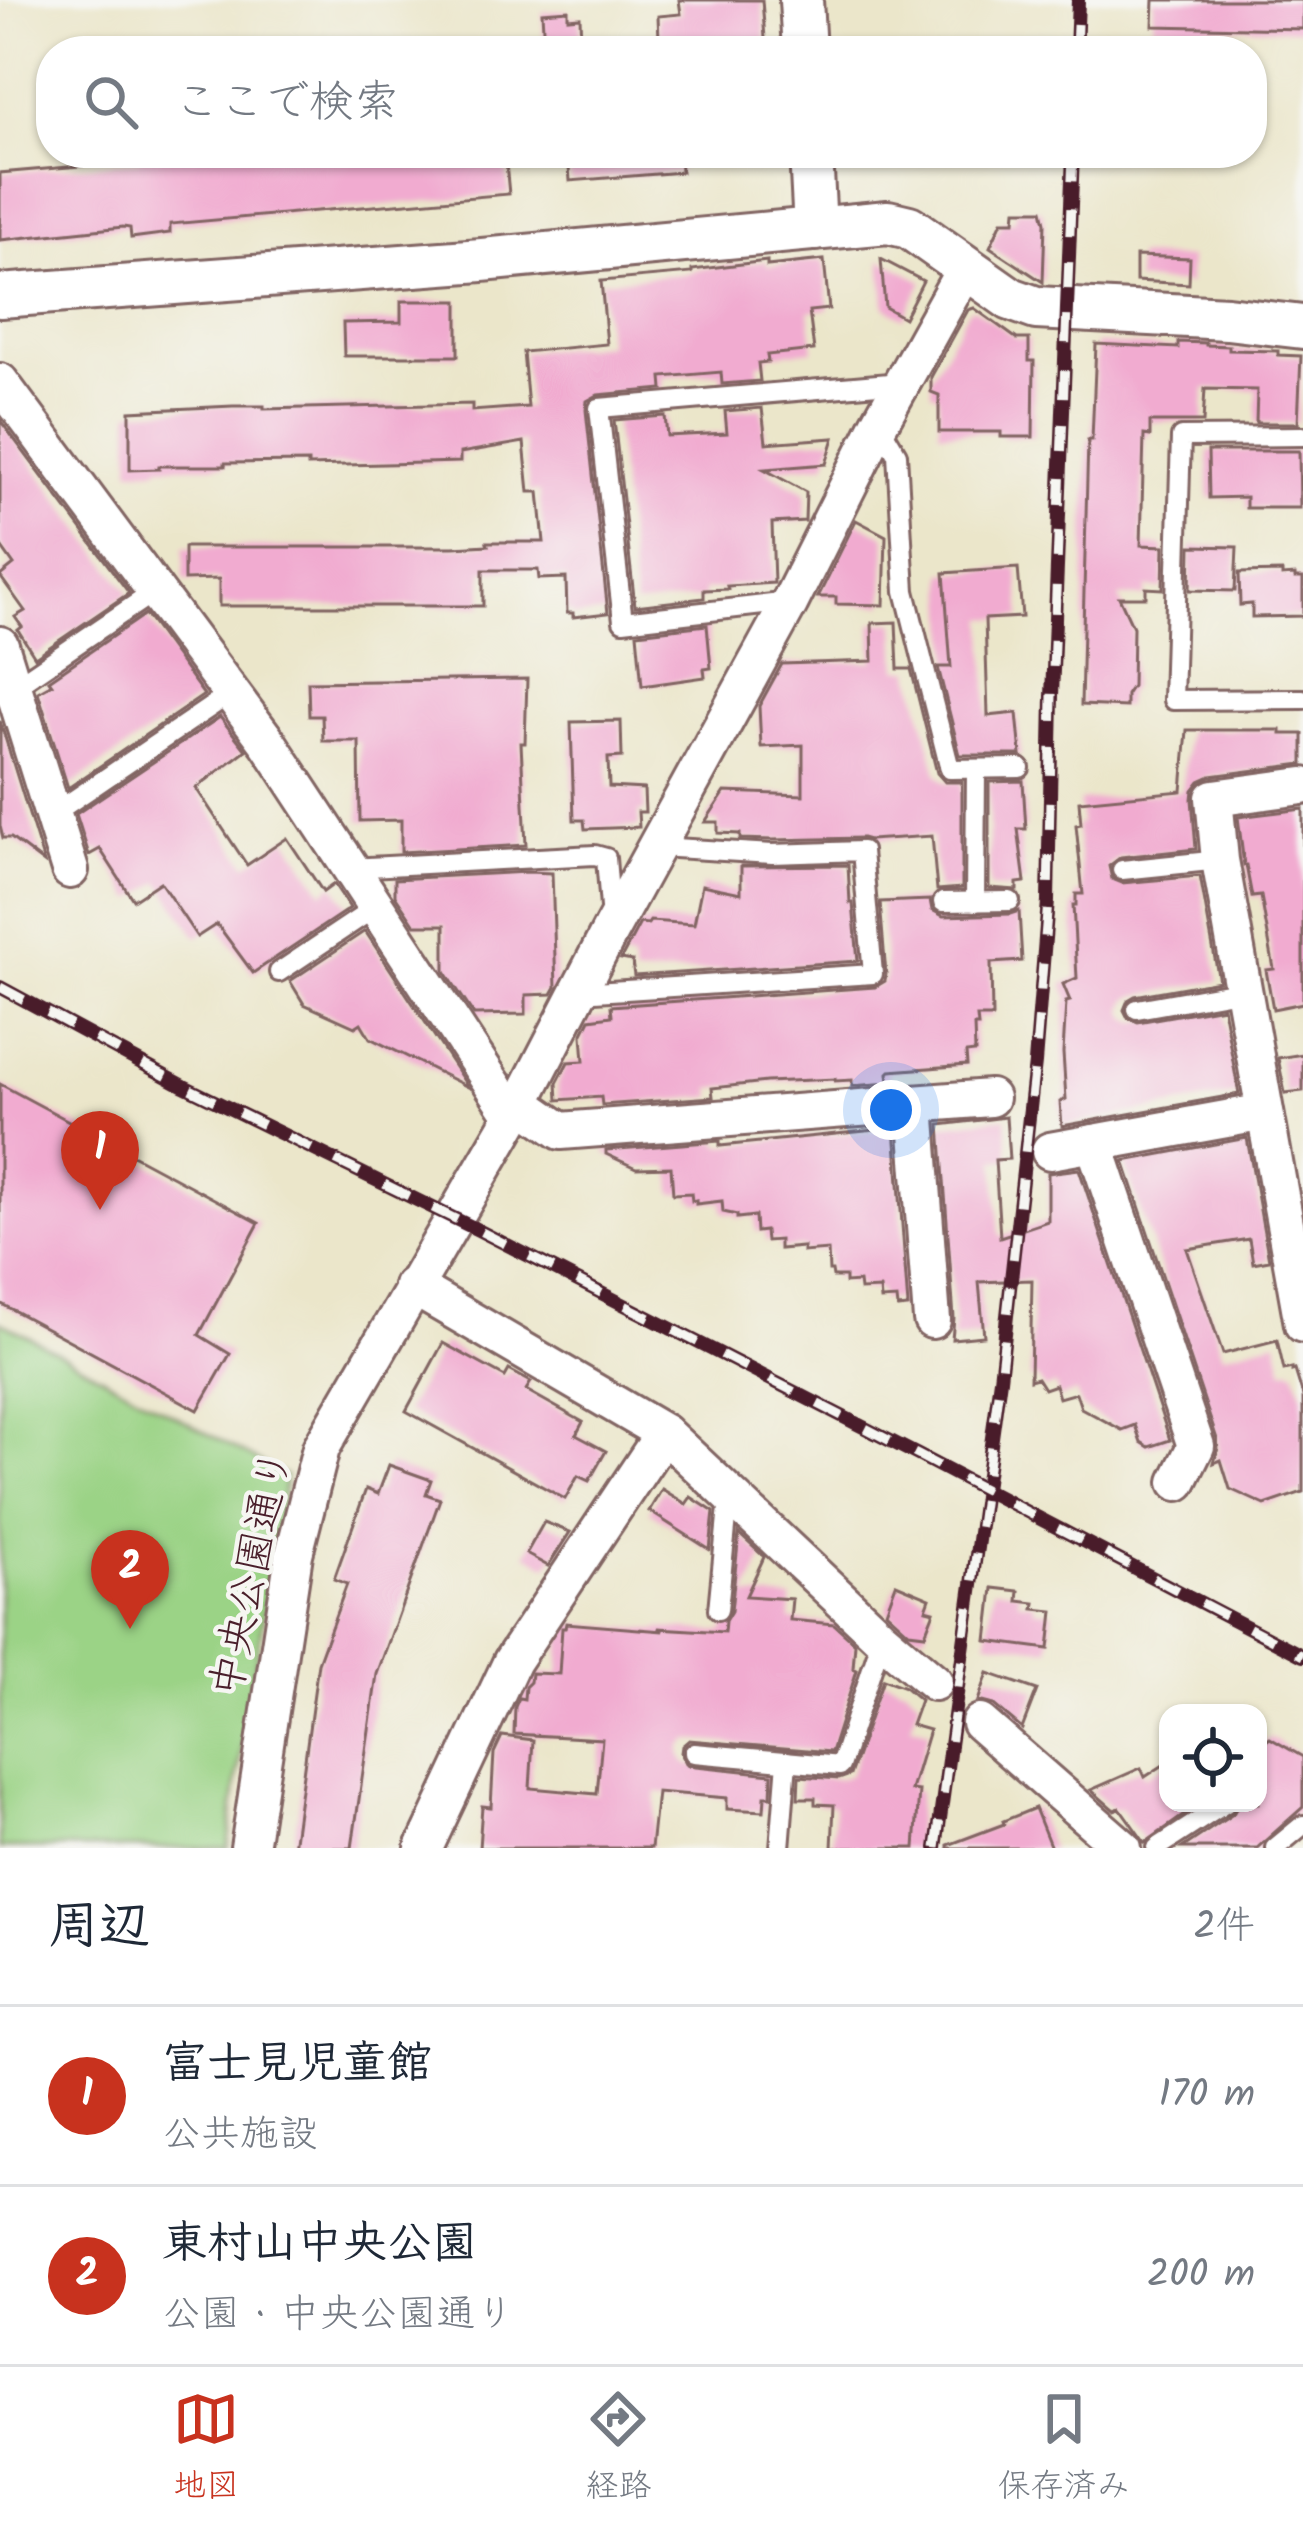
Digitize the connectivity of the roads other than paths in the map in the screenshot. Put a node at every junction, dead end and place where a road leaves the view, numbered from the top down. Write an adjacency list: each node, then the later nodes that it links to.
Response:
1 (801, 0): 2 (street)
2 (804, 36)
3 (812, 168): 4 (street)
4 (815, 229): 5 (street); 6 (street)
5 (966, 267): 7 (street); 9 (street, 中央公園通り)
6 (0, 296)
7 (1303, 327)
8 (0, 382): 12 (street)
9 (904, 382): 10 (street, 中央公園通り); 13 (lane)
10 (879, 424): 13 (street, 中央公園通り); 19 (lane)
11 (1303, 436): 17 (lane)
12 (155, 591): 15 (lane); 16 (street)
13 (790, 602): 22 (street, 中央公園通り)
14 (0, 644): 15 (street)
15 (14, 688): 21 (street)
16 (231, 693): 21 (lane); 24 (street)
17 (1303, 699)
18 (1020, 768): 19 (lane)
19 (976, 769): 29 (lane)
20 (1303, 787): 23 (street)
21 (53, 814): 25 (street)
22 (658, 847): 31 (street, 中央公園通り); 34 (lane)
23 (1220, 860): 26 (lane); 33 (street)
24 (350, 868): 30 (street); 31 (lane)
25 (70, 869)
26 (1122, 870)
27 (1010, 901): 29 (lane)
28 (943, 902): 29 (lane)
29 (975, 902)
30 (376, 907): 32 (lane); 39 (street)
31 (611, 929): 34 (street, 中央公園通り)
32 (279, 972)
33 (1244, 989): 35 (lane); 38 (street)
34 (578, 993): 39 (street, 中央公園通り)
35 (1137, 1009)
36 (990, 1098): 37 (street)
37 (916, 1105): 39 (street); 43 (street)
38 (1265, 1112): 40 (street); 44 (street)
39 (510, 1121): 42 (street, 中央公園通り)
40 (1094, 1143): 41 (street); 46 (street)
41 (1050, 1151)
42 (412, 1286): 45 (street); 56 (street, 中央公園通り)
43 (932, 1319)
44 (1303, 1324)
45 (664, 1433): 47 (street); 57 (street)
46 (1178, 1482)
47 (730, 1497): 48 (lane); 49 (street)
48 (718, 1610)
49 (882, 1638): 50 (street); 53 (lane)
50 (934, 1682)
51 (980, 1723): 59 (street)
52 (694, 1753): 53 (lane)
53 (787, 1761): 58 (lane)
54 (1212, 1812): 60 (lane)
55 (1303, 1825): 61 (lane)
56 (249, 1848)
57 (424, 1848)
58 (781, 1848)
59 (1123, 1848)
60 (1157, 1848)
61 (1275, 1848)

